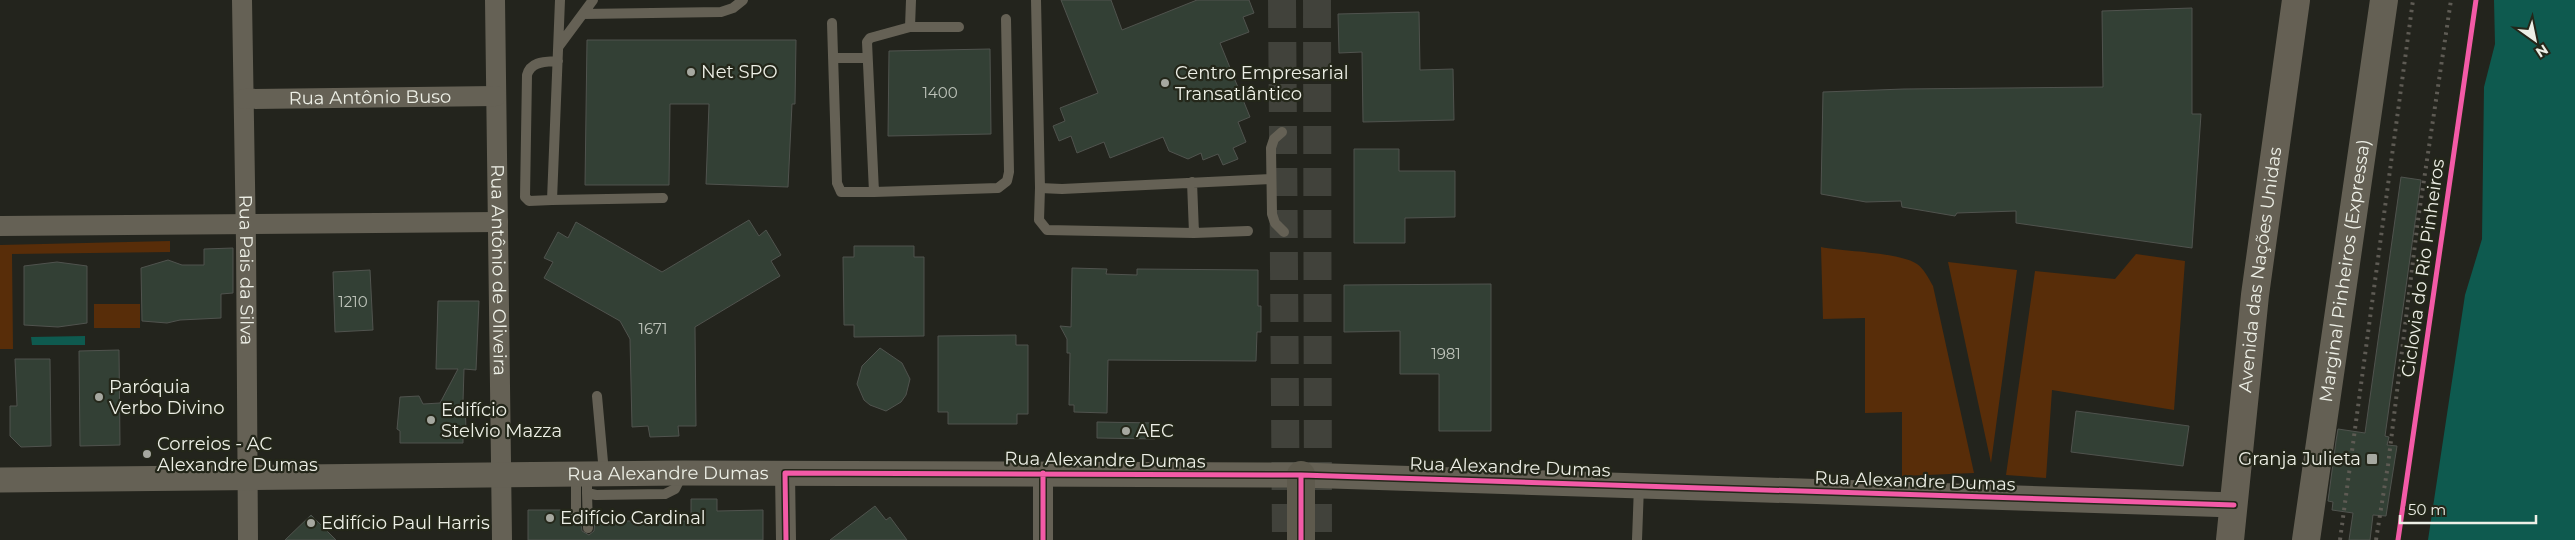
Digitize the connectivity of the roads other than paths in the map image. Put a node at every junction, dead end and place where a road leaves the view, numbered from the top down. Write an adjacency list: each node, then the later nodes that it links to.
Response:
1 (242, 0): 20 (street, Rua Pais da Silva)
2 (495, 0): 19 (street, Rua Antônio de Oliveira)
3 (560, 0): 15 (lane)
4 (593, 0): 10 (lane)
5 (743, 0): 10 (lane)
6 (911, 0): 13 (lane)
7 (1036, 0): 24 (lane)
8 (2296, 0): 43 (highway, Avenida das Nações Unidas)
9 (2384, 0): 53 (highway, Marginal Pinheiros (Expressa))
10 (583, 14): 15 (lane)
11 (1006, 19): 25 (lane)
12 (832, 24): 16 (lane)
13 (910, 27): 14 (lane); 17 (lane)
14 (959, 27)
15 (559, 46): 18 (lane)
16 (833, 58): 17 (lane); 25 (lane)
17 (866, 58): 25 (lane)
18 (558, 61): 27 (lane); 27 (lane)
19 (496, 96): 20 (street, Rua Antônio Buso); 28 (street, Rua Antônio de Oliveira)
20 (244, 99): 29 (street, Rua Pais da Silva)
21 (1282, 132): 22 (lane)
22 (1271, 179): 23 (lane); 32 (lane)
23 (1192, 182): 24 (lane); 33 (lane)
24 (1040, 188): 33 (lane)
25 (874, 192)
26 (663, 198): 27 (lane)
27 (552, 200)
28 (498, 222): 29 (street); 38 (street, Rua Antônio de Oliveira)
29 (246, 224): 30 (street); 39 (street, Rua Pais da Silva)
30 (0, 226)
31 (1248, 231): 33 (lane)
32 (1284, 232)
33 (1194, 233)
34 (597, 396): 40 (lane)
35 (785, 473): 36 (street, Rua Alexandre Dumas); 40 (street, Rua Alexandre Dumas); 48 (street)
36 (1043, 473): 37 (street, Rua Alexandre Dumas); 49 (street)
37 (1301, 474): 42 (street, Rua Alexandre Dumas); 50 (main road)
38 (501, 475): 39 (street, Rua Alexandre Dumas); 40 (street, Rua Alexandre Dumas); 47 (street, Rua Antônio de Oliveira)
39 (247, 477): 41 (street, Rua Alexandre Dumas); 46 (street, Rua Pais da Silva)
40 (589, 479): 44 (lane); 45 (lane)
41 (0, 480)
42 (1639, 485): 43 (street, Rua Alexandre Dumas); 51 (lane)
43 (2234, 505): 52 (highway, Avenida das Nações Unidas)
44 (576, 515)
45 (588, 528)
46 (248, 540)
47 (502, 540)
48 (786, 540)
49 (1043, 540)
50 (1301, 540)
51 (1636, 540)
52 (2230, 540)
53 (2306, 540)

